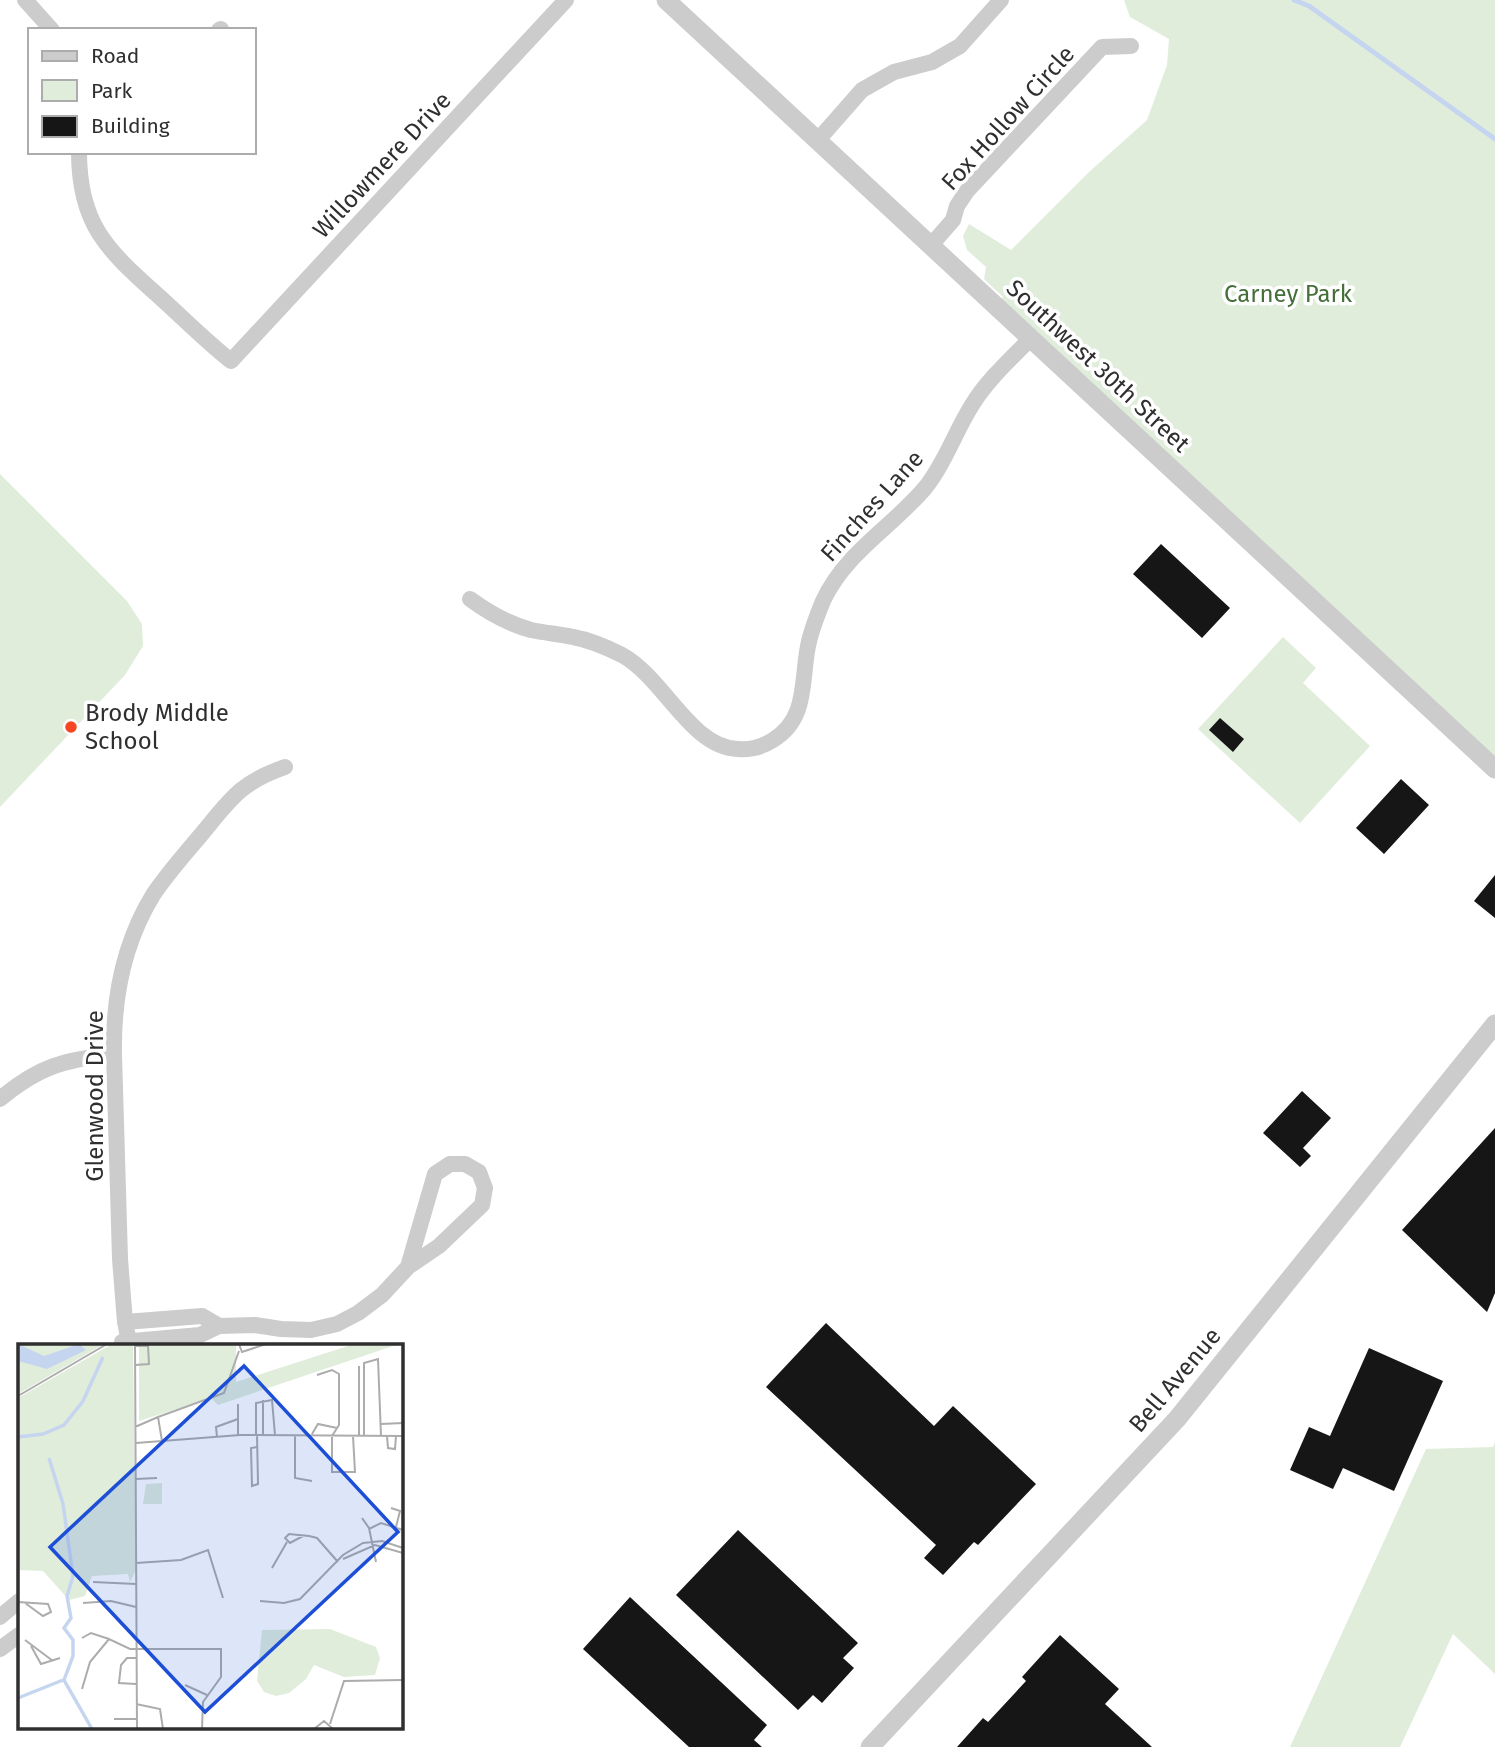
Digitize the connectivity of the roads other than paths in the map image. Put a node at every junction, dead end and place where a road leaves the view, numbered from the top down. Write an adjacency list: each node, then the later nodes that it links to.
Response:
1 (25, 0): 5 (street)
2 (566, 0): 8 (street, Willowmere Drive)
3 (666, 0): 7 (street, Southwest 30th Street)
4 (1001, 0): 7 (street)
5 (50, 28)
6 (1131, 46): 9 (street, Fox Hollow Circle)
7 (818, 140): 9 (street, Southwest 30th Street)
8 (79, 154)
9 (932, 244): 10 (street, Southwest 30th Street)
10 (1031, 338): 11 (street, Finches Lane); 13 (street, Southwest 30th Street)
11 (470, 599)
12 (285, 767): 15 (street, Glenwood Drive)
13 (1495, 769)
14 (1495, 1024): 25 (street, Bell Avenue)
15 (114, 1054): 16 (street); 18 (street, Glenwood Drive)
16 (0, 1099)
17 (408, 1267): 17 (street); 19 (street)
18 (125, 1322): 19 (street); 20 (street, Glenwood Drive)
19 (219, 1326): 20 (street)
20 (126, 1344)
21 (18, 1602): 22 (street)
22 (0, 1617)
23 (18, 1636): 24 (street)
24 (0, 1649)
25 (870, 1747)

